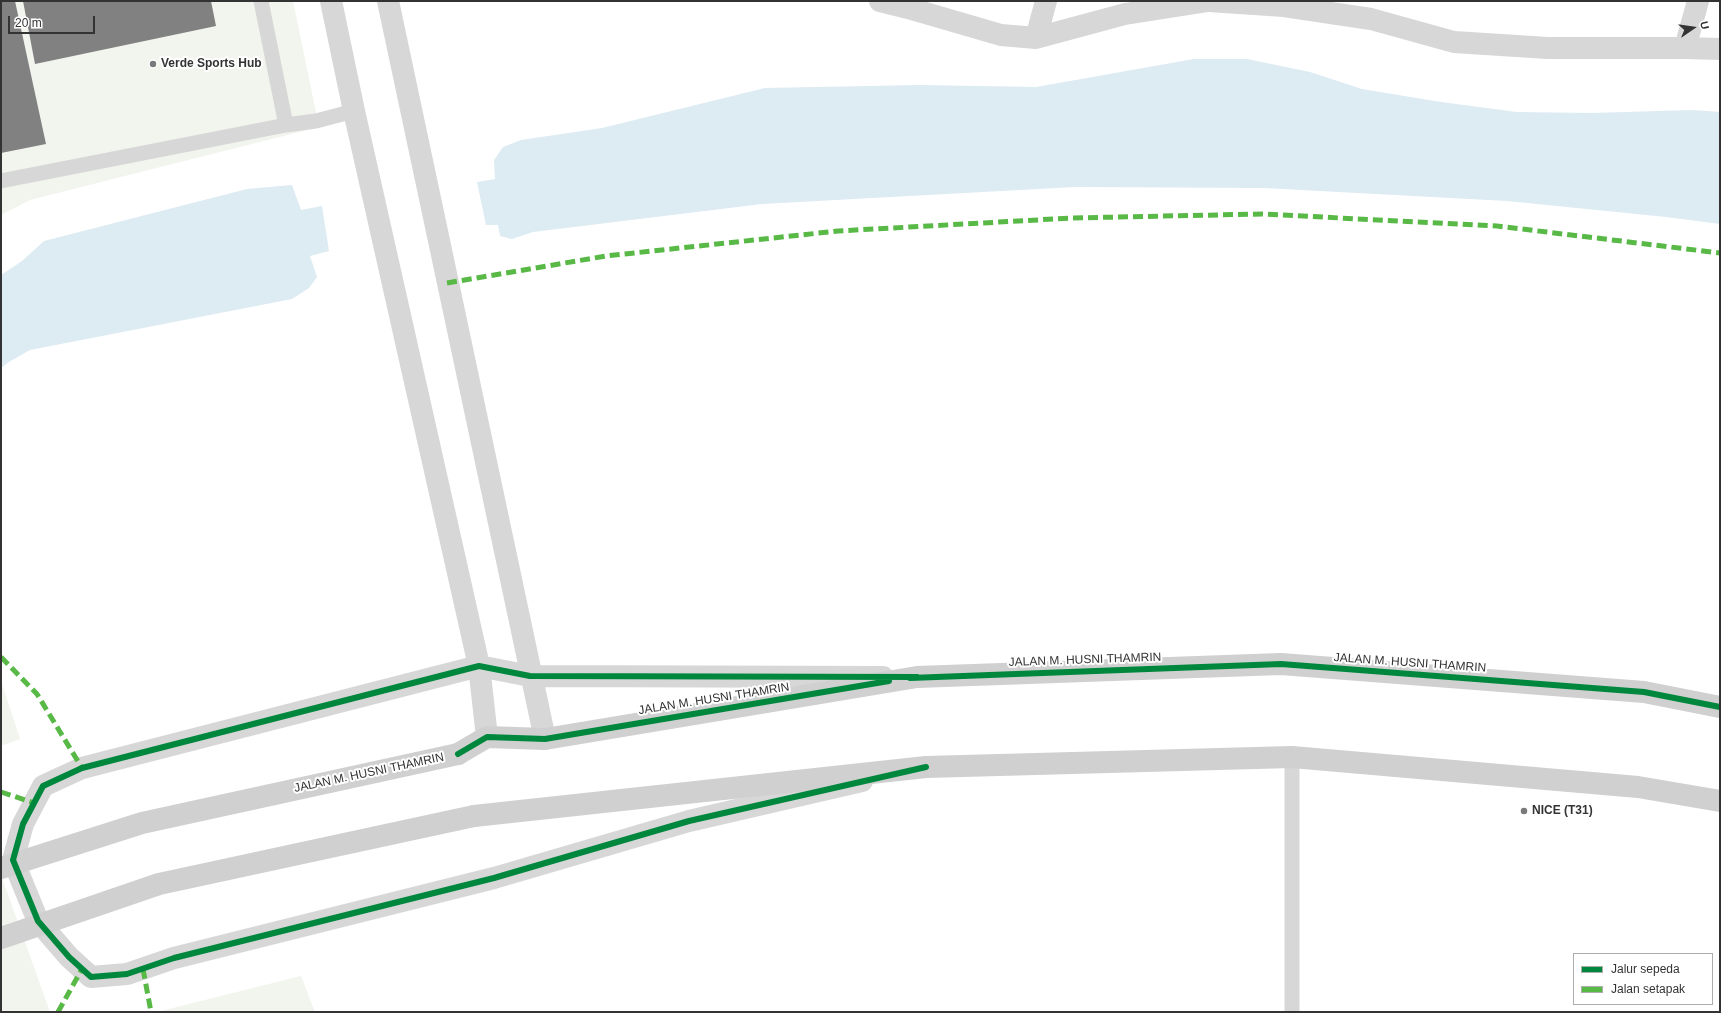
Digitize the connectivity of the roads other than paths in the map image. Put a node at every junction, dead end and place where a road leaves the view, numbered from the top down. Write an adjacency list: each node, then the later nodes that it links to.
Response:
1 (261, 1): 13 (lane)
2 (331, 1): 12 (street)
3 (388, 1): 16 (street)
4 (880, 1): 9 (street)
5 (1046, 1): 9 (street)
6 (1208, 1): 8 (street); 9 (street)
7 (1698, 1): 10 (street)
8 (1373, 10): 10 (street)
9 (1036, 38)
10 (1684, 48): 11 (street)
11 (1720, 49)
12 (354, 111): 13 (lane); 15 (street)
13 (286, 125): 14 (lane)
14 (1, 182)
15 (479, 666): 16 (street); 19 (street); 22 (street)
16 (530, 676): 17 (street); 20 (street)
17 (917, 677): 18 (main road, JALAN M. HUSNI THAMRIN); 20 (main road, JALAN M. HUSNI THAMRIN)
18 (1720, 707)
19 (487, 738): 20 (main road, JALAN M. HUSNI THAMRIN); 24 (main road, JALAN M. HUSNI THAMRIN, bridge)
20 (545, 739)
21 (1292, 757): 22 (main road); 23 (main road); 26 (lane)
22 (926, 767): 25 (main road, bridge)
23 (1720, 801)
24 (1, 868)
25 (1, 938)
26 (1292, 1012)

